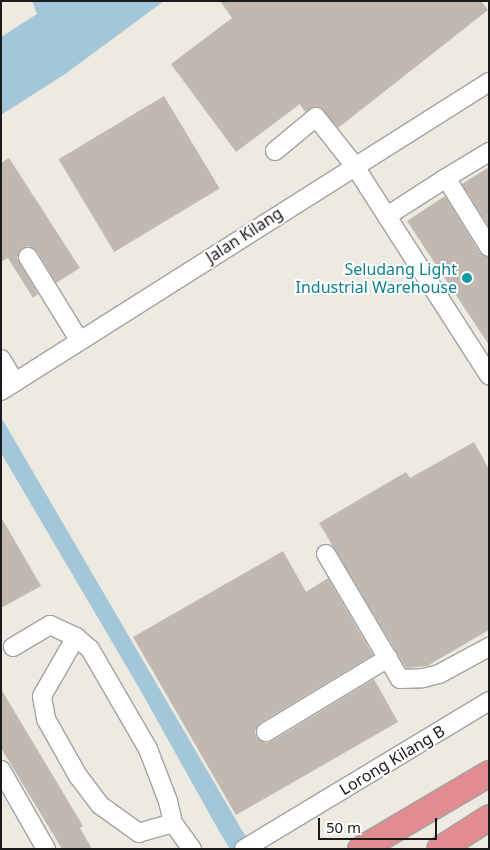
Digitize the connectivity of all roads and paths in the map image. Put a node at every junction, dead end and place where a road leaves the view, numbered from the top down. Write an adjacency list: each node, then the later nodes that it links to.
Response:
1 (488, 83): 4 (street, Jalan Kilang)
2 (275, 151): 4 (street)
3 (489, 152): 5 (street)
4 (354, 165): 6 (street); 9 (street, Jalan Kilang)
5 (446, 178): 6 (street); 7 (street)
6 (387, 216): 11 (street)
7 (489, 248)
8 (28, 257): 9 (street)
9 (79, 340): 12 (street, Jalan Kilang)
10 (1, 359): 12 (street)
11 (489, 375)
12 (8, 386)
13 (326, 554): 17 (street)
14 (76, 637): 15 (street); 23 (street); 23 (street)
15 (13, 647)
16 (489, 647): 17 (street)
17 (388, 658): 19 (street)
18 (489, 701): 24 (street, Lorong Kilang B)
19 (266, 732)
20 (1, 770): 26 (street)
21 (489, 773): 25 (highway)
22 (487, 818): 28 (highway); 29 (highway)
23 (173, 823): 27 (street)
24 (251, 845)
25 (369, 845)
26 (46, 849)
27 (192, 849)
28 (439, 849)
29 (448, 849)

